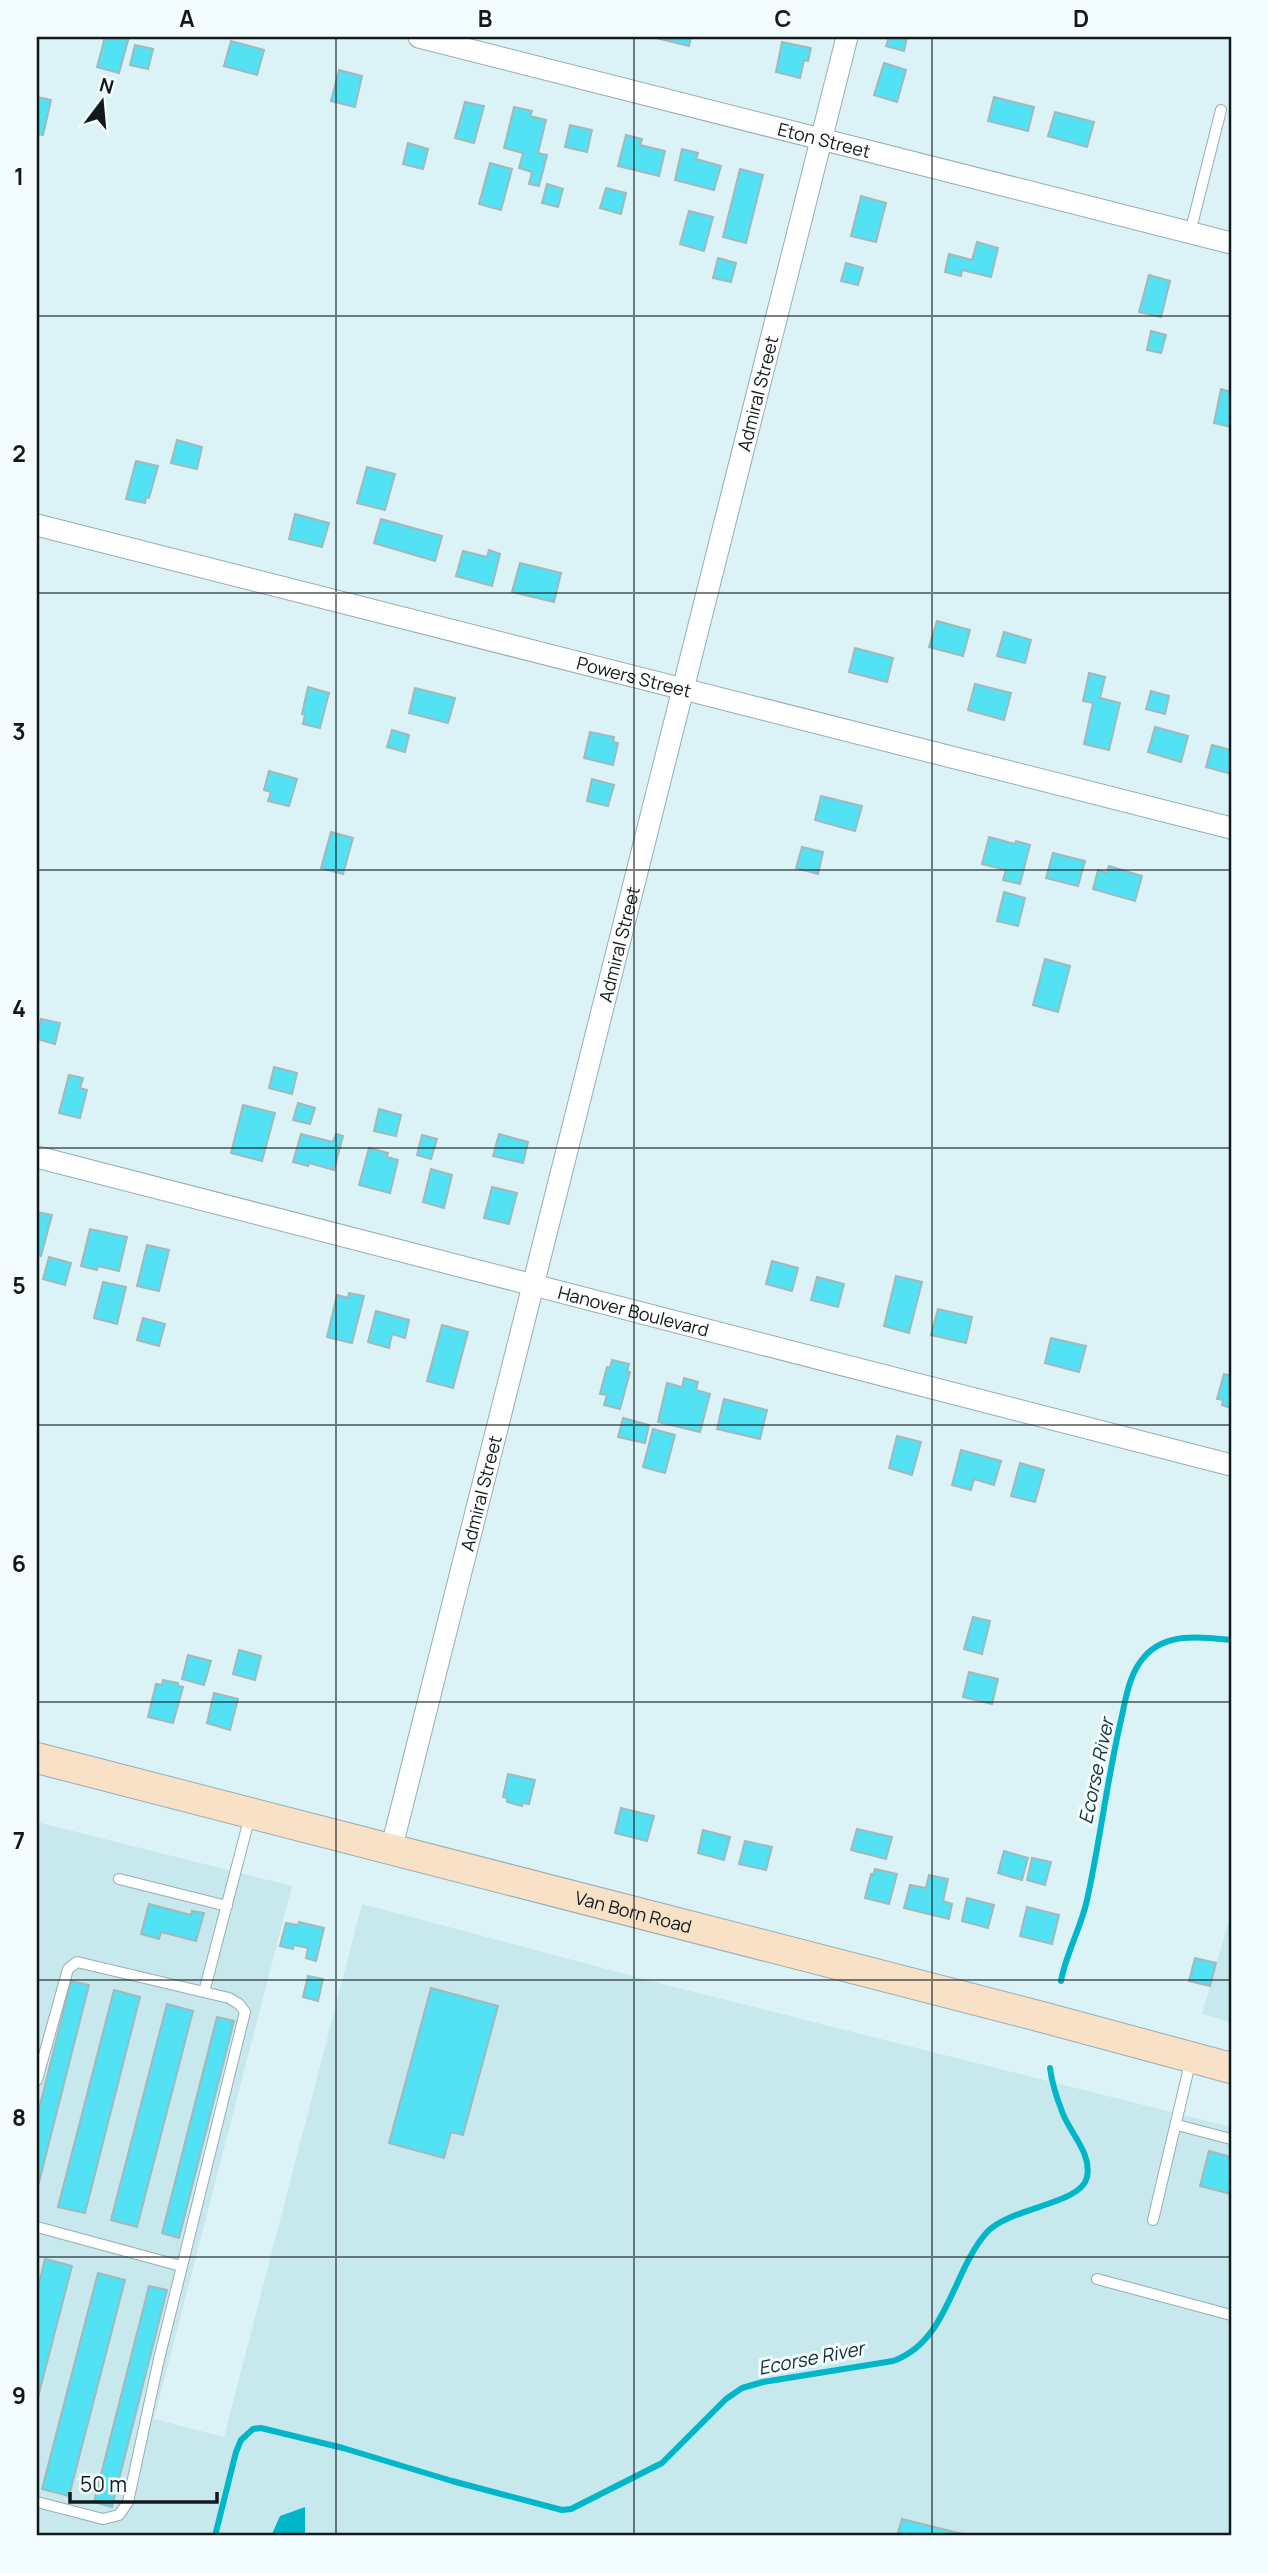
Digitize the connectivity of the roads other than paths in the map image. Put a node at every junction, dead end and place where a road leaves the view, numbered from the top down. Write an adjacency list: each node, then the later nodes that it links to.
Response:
1 (419, 37): 4 (street, Eton Street)
2 (847, 37): 4 (street, Admiral Street)
3 (1221, 110): 5 (lane)
4 (821, 139): 5 (street, Eton Street); 8 (street, Admiral Street)
5 (1190, 233): 6 (street, Eton Street)
6 (1231, 243)
7 (37, 525): 8 (street, Powers Street)
8 (683, 689): 9 (street, Powers Street); 11 (street, Admiral Street)
9 (1231, 828)
10 (37, 1157): 11 (street, Hanover Boulevard)
11 (534, 1285): 12 (street, Hanover Boulevard); 15 (street, Admiral Street)
12 (1231, 1465)
13 (37, 1758): 14 (main road, Van Born Road)
14 (251, 1813): 15 (main road, Van Born Road); 17 (lane)
15 (391, 1850): 19 (main road, Van Born Road)
16 (119, 1879): 17 (lane)
17 (227, 1906): 18 (lane)
18 (204, 1992): 21 (lane); 26 (lane)
19 (1192, 2058): 20 (main road, Van Born Road); 22 (lane)
20 (1231, 2068)
21 (37, 2080)
22 (1177, 2125): 23 (lane); 24 (lane)
23 (1231, 2139)
24 (1153, 2220)
25 (37, 2227): 26 (lane)
26 (181, 2266): 29 (lane)
27 (1097, 2279): 28 (lane)
28 (1231, 2315)
29 (37, 2502)

